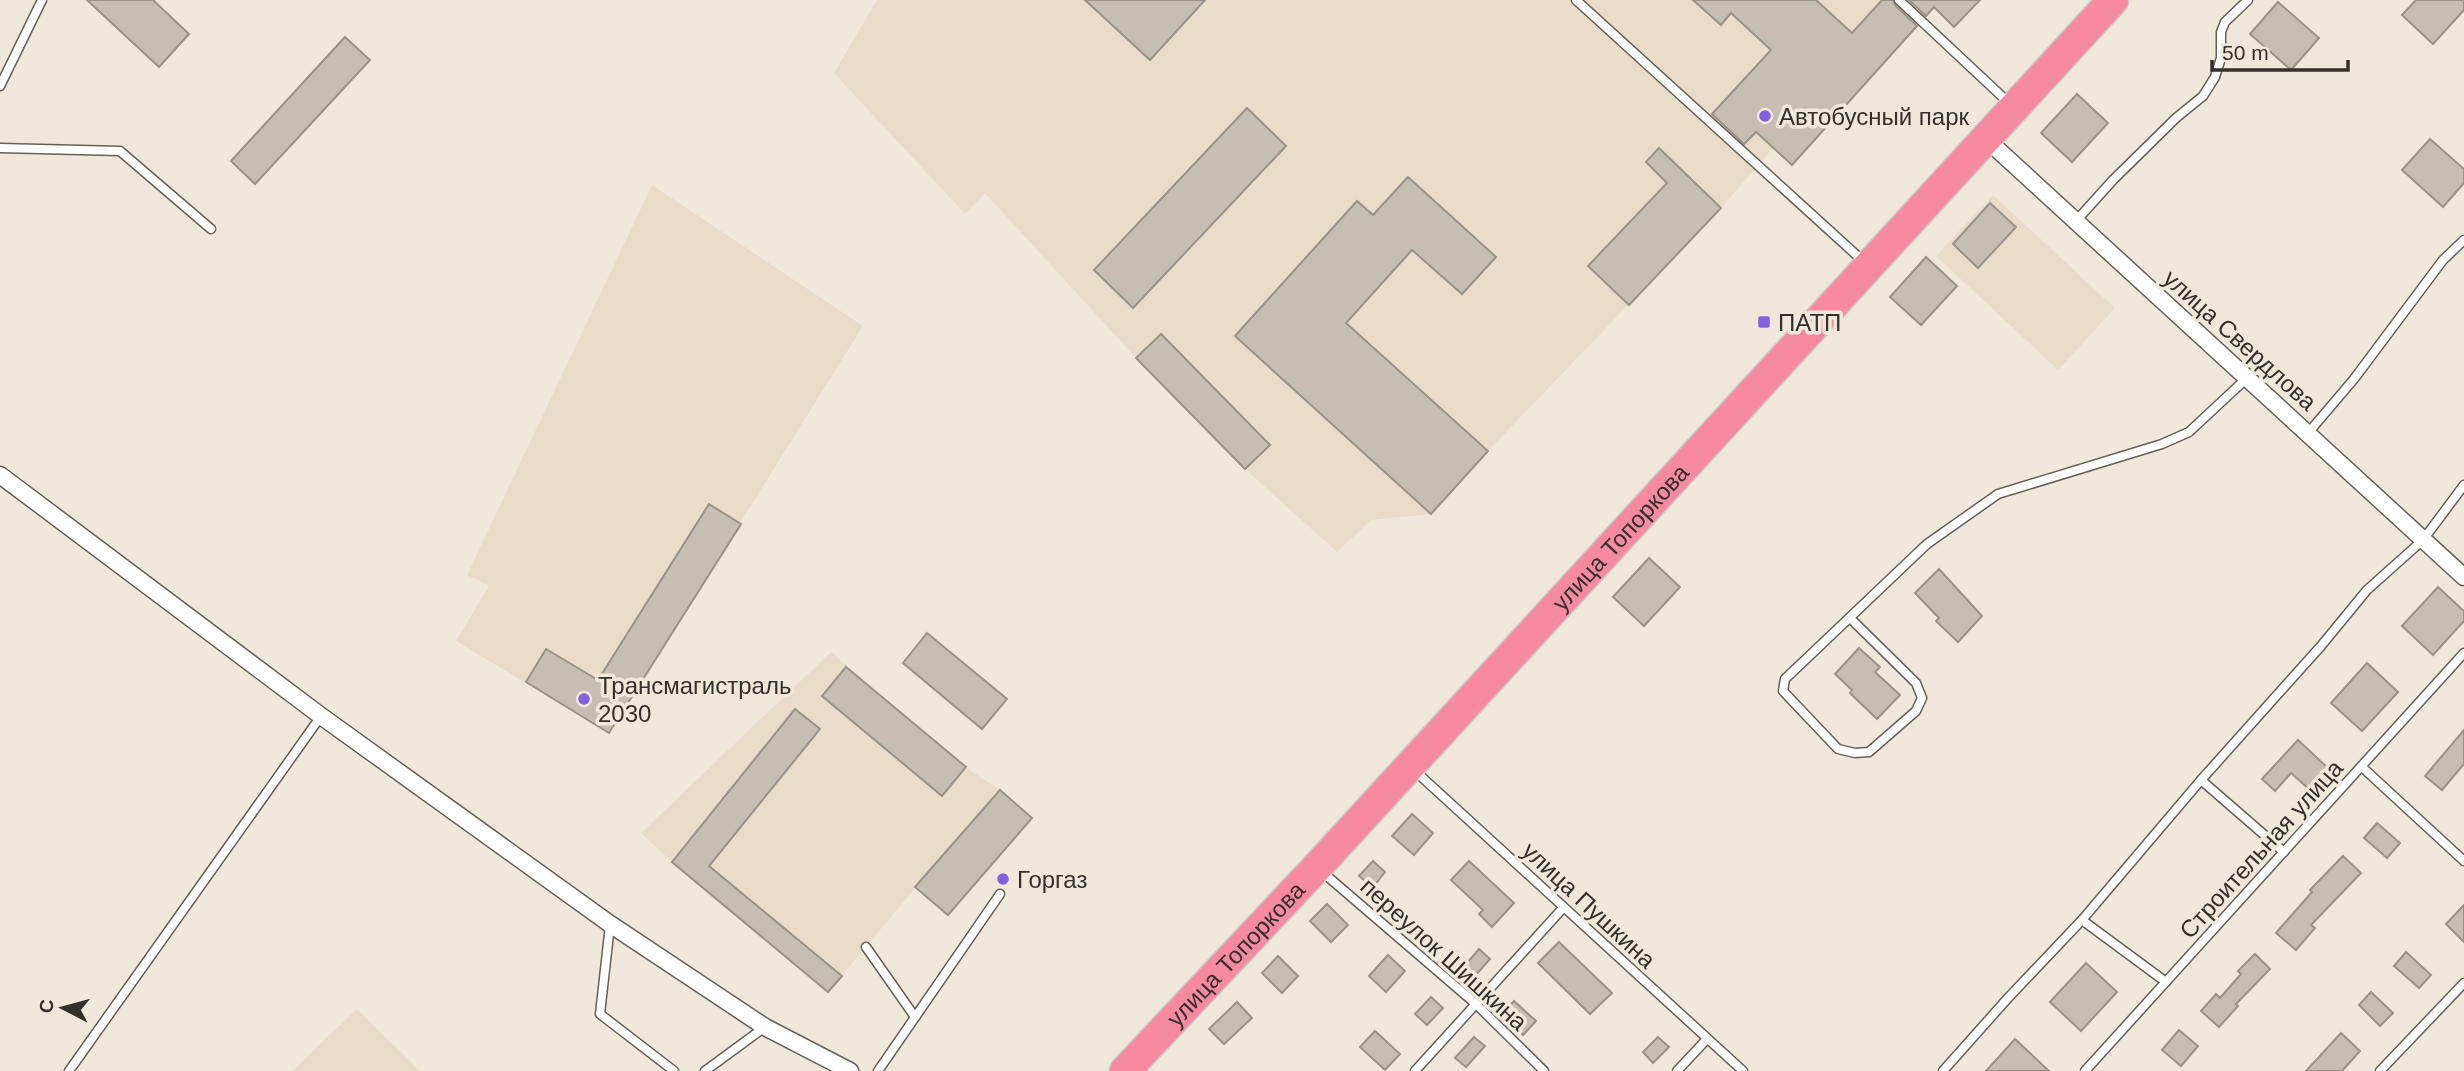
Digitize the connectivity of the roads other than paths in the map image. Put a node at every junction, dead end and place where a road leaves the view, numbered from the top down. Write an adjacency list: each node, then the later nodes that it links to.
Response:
1 (42, 0): 6 (lane)
2 (1576, 0): 13 (lane)
3 (1899, 0): 7 (lane)
4 (2113, 0): 7 (highway, улица Топоркова)
5 (2248, 0): 10 (lane)
6 (0, 86)
7 (2013, 107): 8 (highway, улица Топоркова)
8 (1985, 138): 10 (street, улица Свердлова); 13 (highway, улица Топоркова)
9 (0, 148): 11 (lane)
10 (2076, 221): 14 (street, улица Свердлова)
11 (211, 229)
12 (2464, 240): 15 (lane)
13 (1868, 266): 23 (highway, улица Топоркова)
14 (2247, 378): 15 (street, улица Свердлова); 20 (lane)
15 (2308, 433): 18 (street, улица Свердлова)
16 (0, 475): 22 (street)
17 (2464, 485): 18 (lane)
18 (2423, 540): 19 (street, улица Свердлова); 25 (lane)
19 (2464, 577)
20 (1850, 618): 20 (lane)
21 (2464, 653): 24 (lane, Строительная улица)
22 (321, 716): 32 (street); 41 (lane)
23 (1409, 765): 28 (highway, улица Топоркова); 30 (lane, улица Пушкина)
24 (2362, 767): 26 (lane, Строительная улица); 27 (lane)
25 (2201, 780): 26 (lane); 31 (lane)
26 (2284, 852): 34 (lane, Строительная улица)
27 (2464, 861)
28 (1317, 867): 36 (lane, переулок Шишкина); 46 (highway, улица Топоркова)
29 (1000, 894): 37 (lane)
30 (1563, 908): 36 (lane); 39 (lane, улица Пушкина)
31 (2082, 920): 34 (lane); 51 (lane)
32 (610, 924): 38 (street); 42 (lane)
33 (866, 947): 37 (lane)
34 (2166, 982): 52 (lane, Строительная улица)
35 (2464, 983): 40 (lane)
36 (1476, 1004): 47 (lane); 48 (lane, переулок Шишкина)
37 (915, 1017): 45 (lane)
38 (765, 1027): 43 (lane); 44 (street)
39 (1707, 1039): 49 (lane); 50 (lane, улица Пушкина)
40 (2383, 1070)
41 (69, 1071)
42 (674, 1071)
43 (705, 1071)
44 (850, 1071)
45 (878, 1071)
46 (1125, 1071)
47 (1415, 1071)
48 (1544, 1071)
49 (1677, 1071)
50 (1743, 1071)
51 (1943, 1071)
52 (2085, 1071)

